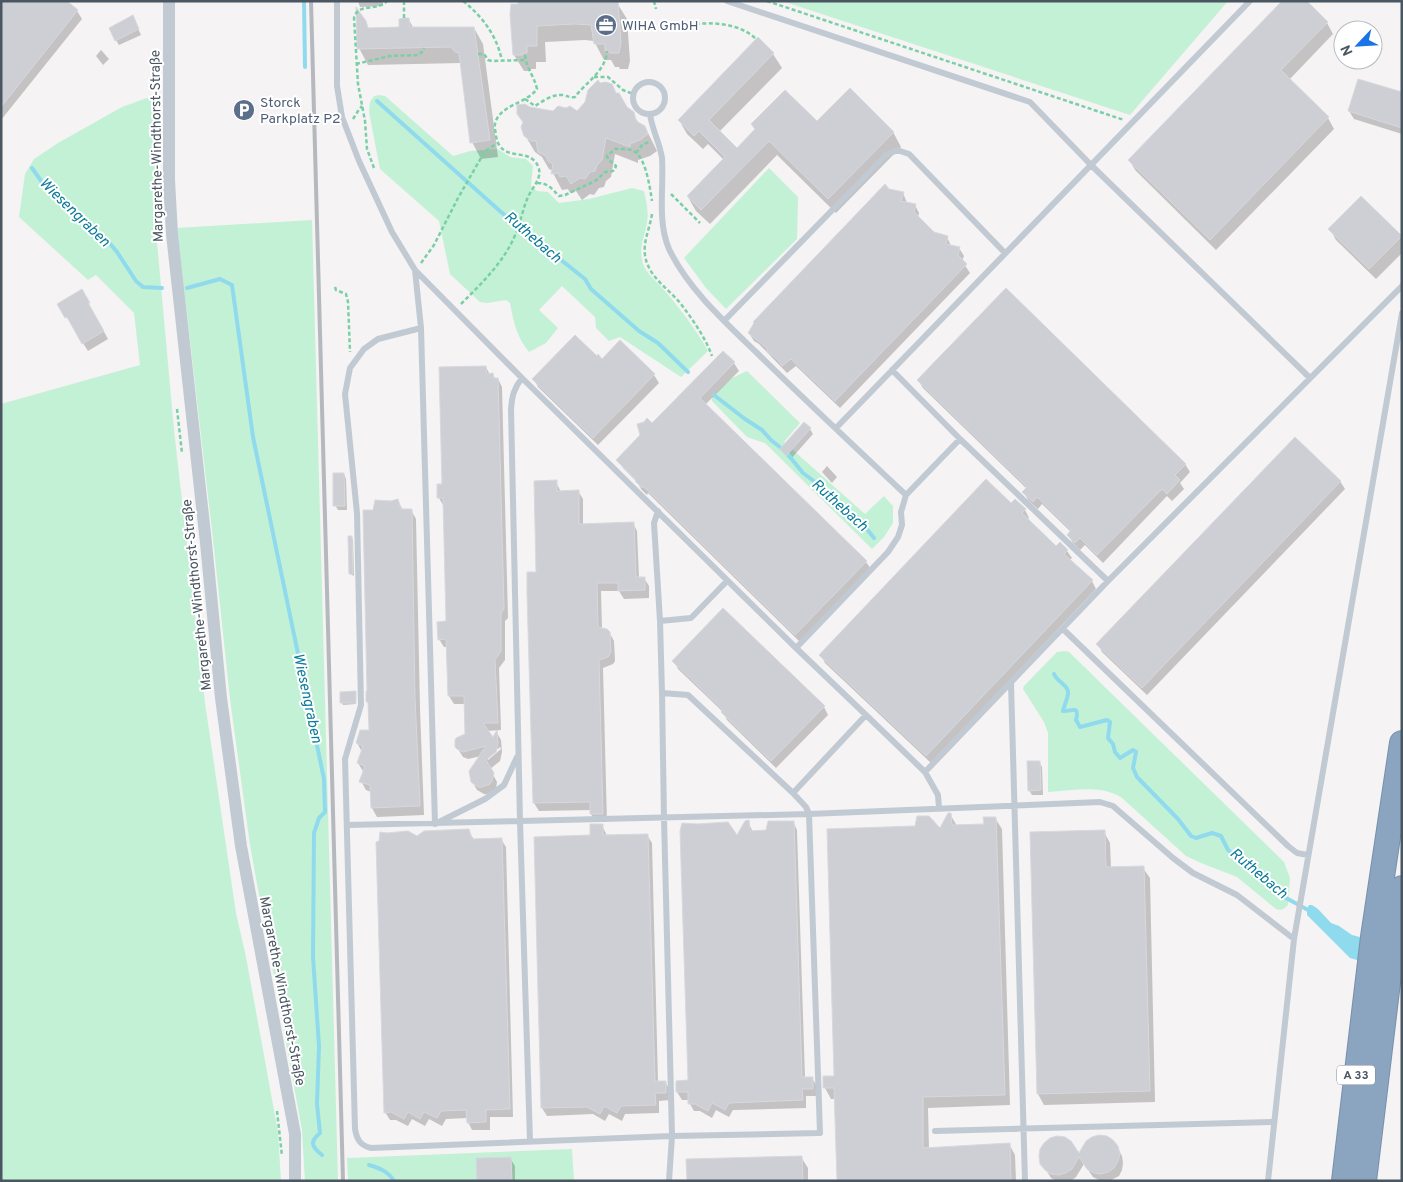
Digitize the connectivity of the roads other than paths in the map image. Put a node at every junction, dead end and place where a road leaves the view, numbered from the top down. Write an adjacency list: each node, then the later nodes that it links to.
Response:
1 (168, 1): 49 (street, Margarethe-Windthorst-Straße)
2 (337, 1): 8 (lane)
3 (728, 1): 6 (lane)
4 (1250, 1): 6 (lane)
5 (650, 114): 5 (lane); 11 (lane)
6 (1091, 165): 7 (lane); 15 (lane)
7 (1005, 253): 11 (lane); 13 (lane)
8 (416, 270): 12 (lane); 14 (lane)
9 (1402, 286): 15 (lane)
10 (1402, 313): 39 (lane)
11 (724, 321): 16 (lane)
12 (421, 328): 37 (lane); 38 (lane)
13 (892, 370): 16 (lane); 17 (lane)
14 (522, 378): 19 (lane); 29 (lane)
15 (1310, 378): 20 (lane)
16 (836, 428): 18 (lane)
17 (960, 439): 18 (lane); 20 (lane)
18 (906, 495): 24 (lane)
19 (658, 511): 21 (lane); 22 (lane)
20 (1108, 581): 23 (lane)
21 (728, 582): 22 (lane); 24 (lane)
22 (660, 621): 26 (lane)
23 (1063, 629): 25 (lane); 39 (lane)
24 (796, 648): 27 (lane)
25 (1012, 683): 30 (lane); 32 (lane)
26 (662, 693): 31 (lane); 35 (lane)
27 (866, 714): 30 (lane); 31 (lane)
28 (1402, 744): 42 (highway, A 33)
29 (518, 754): 36 (lane); 37 (lane)
30 (925, 772): 33 (lane)
31 (793, 793): 34 (lane)
32 (1015, 805): 33 (lane); 41 (lane); 45 (lane)
33 (939, 808): 34 (lane)
34 (809, 814): 35 (lane); 47 (lane)
35 (664, 818): 36 (lane); 47 (lane)
36 (520, 821): 37 (lane); 48 (lane)
37 (435, 824): 38 (lane)
38 (348, 825): 48 (lane)
39 (1308, 855): 41 (lane)
40 (1402, 888): 42 (highway, A 33)
41 (1294, 939): 44 (lane)
42 (1384, 940): 43 (highway, A 33)
43 (1379, 971): 53 (highway, A 33); 54 (highway, A 33)
44 (1274, 1122): 45 (lane); 52 (lane)
45 (1023, 1128): 46 (lane); 51 (lane)
46 (935, 1131)
47 (672, 1136): 48 (lane); 50 (lane)
48 (530, 1141)
49 (295, 1181)
50 (669, 1181)
51 (1025, 1181)
52 (1268, 1181)
53 (1344, 1181)
54 (1364, 1181)

